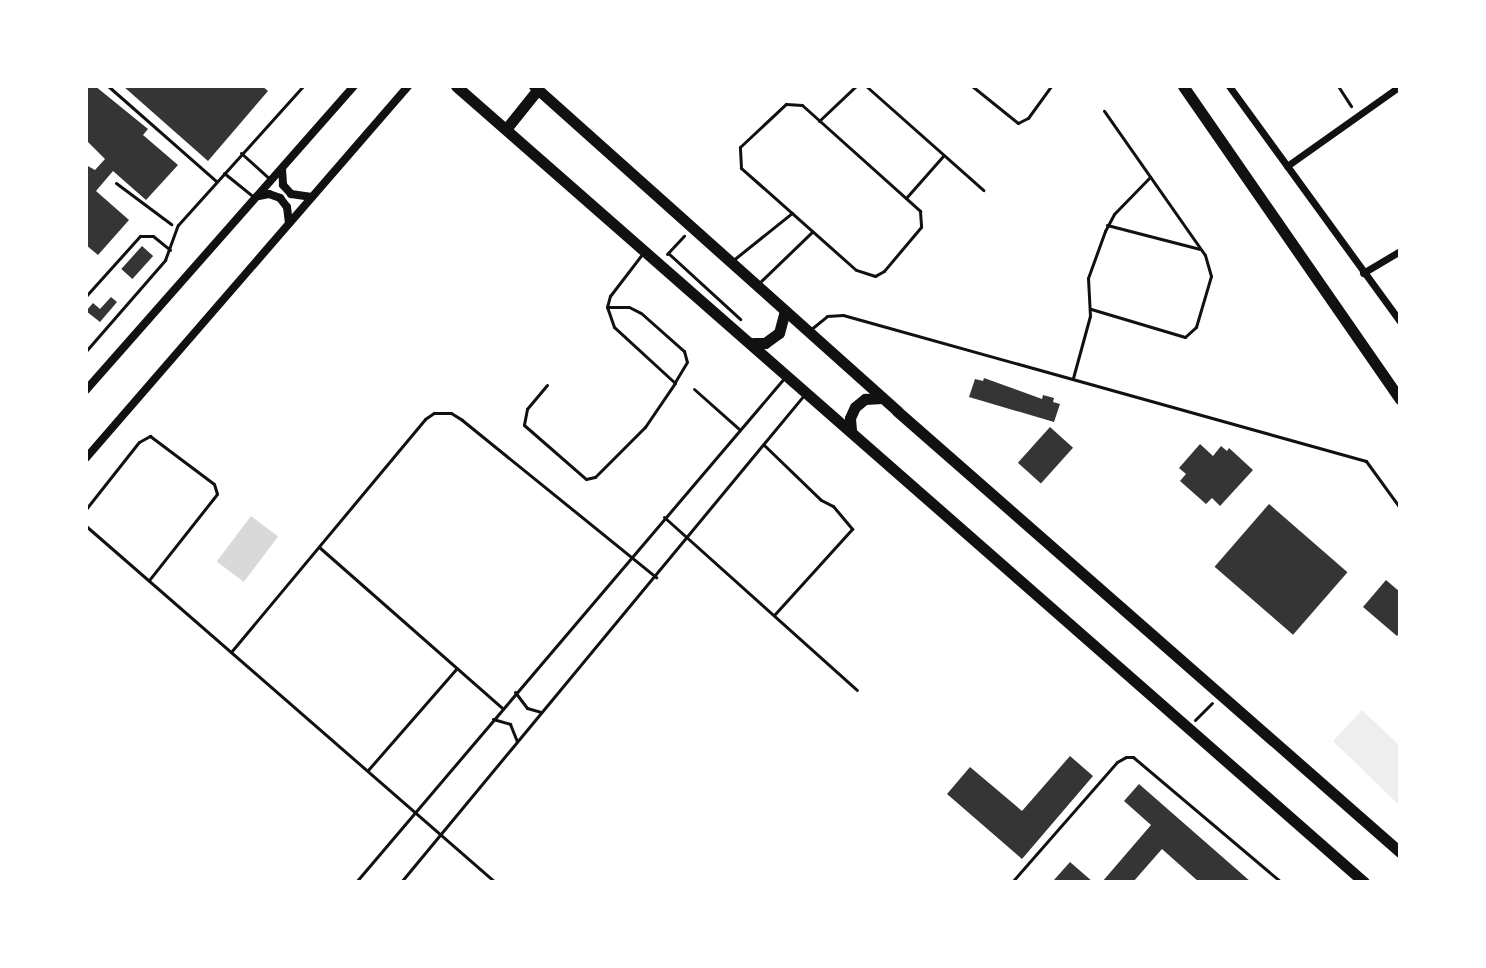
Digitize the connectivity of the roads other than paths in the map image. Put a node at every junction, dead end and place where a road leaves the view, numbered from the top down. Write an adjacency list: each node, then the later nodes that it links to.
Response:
1 (108, 86): 24 (lane)
2 (303, 86): 17 (lane)
3 (354, 86): 20 (street)
4 (408, 86): 26 (street)
5 (456, 86): 16 (main road)
6 (856, 86): 15 (lane)
7 (866, 86): 18 (lane)
8 (972, 86): 9 (lane)
9 (1051, 86)
10 (1183, 86): 56 (main road)
11 (1400, 86): 19 (street)
12 (536, 88): 16 (main road); 37 (main road)
13 (1233, 88): 19 (street)
14 (1104, 111): 22 (lane)
15 (819, 121): 28 (lane); 29 (lane)
16 (506, 129): 35 (main road)
17 (241, 153): 21 (lane); 23 (lane)
18 (944, 155): 25 (lane); 28 (lane)
19 (1287, 166): 38 (street)
20 (282, 168): 23 (street); 26 (street)
21 (224, 173): 24 (lane); 27 (lane)
22 (1150, 177): 31 (lane); 33 (lane)
23 (271, 180): 27 (street)
24 (216, 181): 34 (lane)
25 (983, 190)
26 (313, 197): 30 (street)
27 (255, 198): 30 (street); 53 (street)
28 (906, 198): 32 (lane)
29 (792, 213): 32 (lane); 37 (lane)
30 (289, 224): 60 (street)
31 (1107, 225): 33 (lane); 42 (lane)
32 (813, 231): 39 (lane)
33 (1201, 249): 42 (lane)
34 (170, 250): 40 (lane); 47 (lane)
35 (646, 250): 41 (lane); 46 (main road)
36 (1400, 251): 38 (street)
37 (730, 262): 39 (main road)
38 (1363, 273): 44 (street)
39 (757, 285): 43 (main road)
40 (86, 296)
41 (607, 307): 50 (lane); 50 (lane)
42 (1091, 309): 49 (lane)
43 (785, 311): 45 (main road); 46 (main road)
44 (1398, 316)
45 (809, 332): 49 (lane); 55 (main road)
46 (753, 343): 48 (main road)
47 (86, 351)
48 (788, 374): 54 (main road); 57 (lane)
49 (1073, 378): 61 (lane)
50 (675, 383): 51 (lane)
51 (547, 385)
52 (694, 389): 57 (lane)
53 (86, 390)
54 (807, 391): 58 (main road); 59 (lane)
55 (883, 398): 58 (main road); 82 (main road)
56 (1400, 399)
57 (739, 429): 63 (lane)
58 (851, 430): 88 (main road)
59 (764, 445): 65 (lane); 70 (lane)
60 (86, 458)
61 (1400, 508)
62 (86, 509): 69 (lane)
63 (664, 517): 65 (lane); 67 (lane)
64 (86, 526): 69 (lane)
65 (689, 537): 68 (lane); 70 (lane)
66 (319, 547): 67 (lane); 71 (lane); 72 (lane)
67 (632, 555): 68 (lane); 74 (lane)
68 (656, 577): 76 (lane)
69 (149, 580): 71 (lane)
70 (775, 615): 73 (lane)
71 (231, 652): 79 (lane)
72 (457, 668): 75 (lane); 79 (lane)
73 (857, 690)
74 (515, 692): 75 (lane); 76 (lane)
75 (502, 708): 77 (lane)
76 (541, 712): 78 (lane)
77 (493, 719): 78 (lane); 80 (lane)
78 (517, 741): 81 (lane)
79 (368, 770): 80 (lane)
80 (415, 811): 81 (lane); 83 (lane)
81 (441, 835): 84 (lane); 85 (lane)
82 (1400, 852)
83 (356, 882)
84 (401, 882)
85 (495, 882)
86 (1012, 882): 87 (lane)
87 (1281, 882)
88 (1364, 882)

